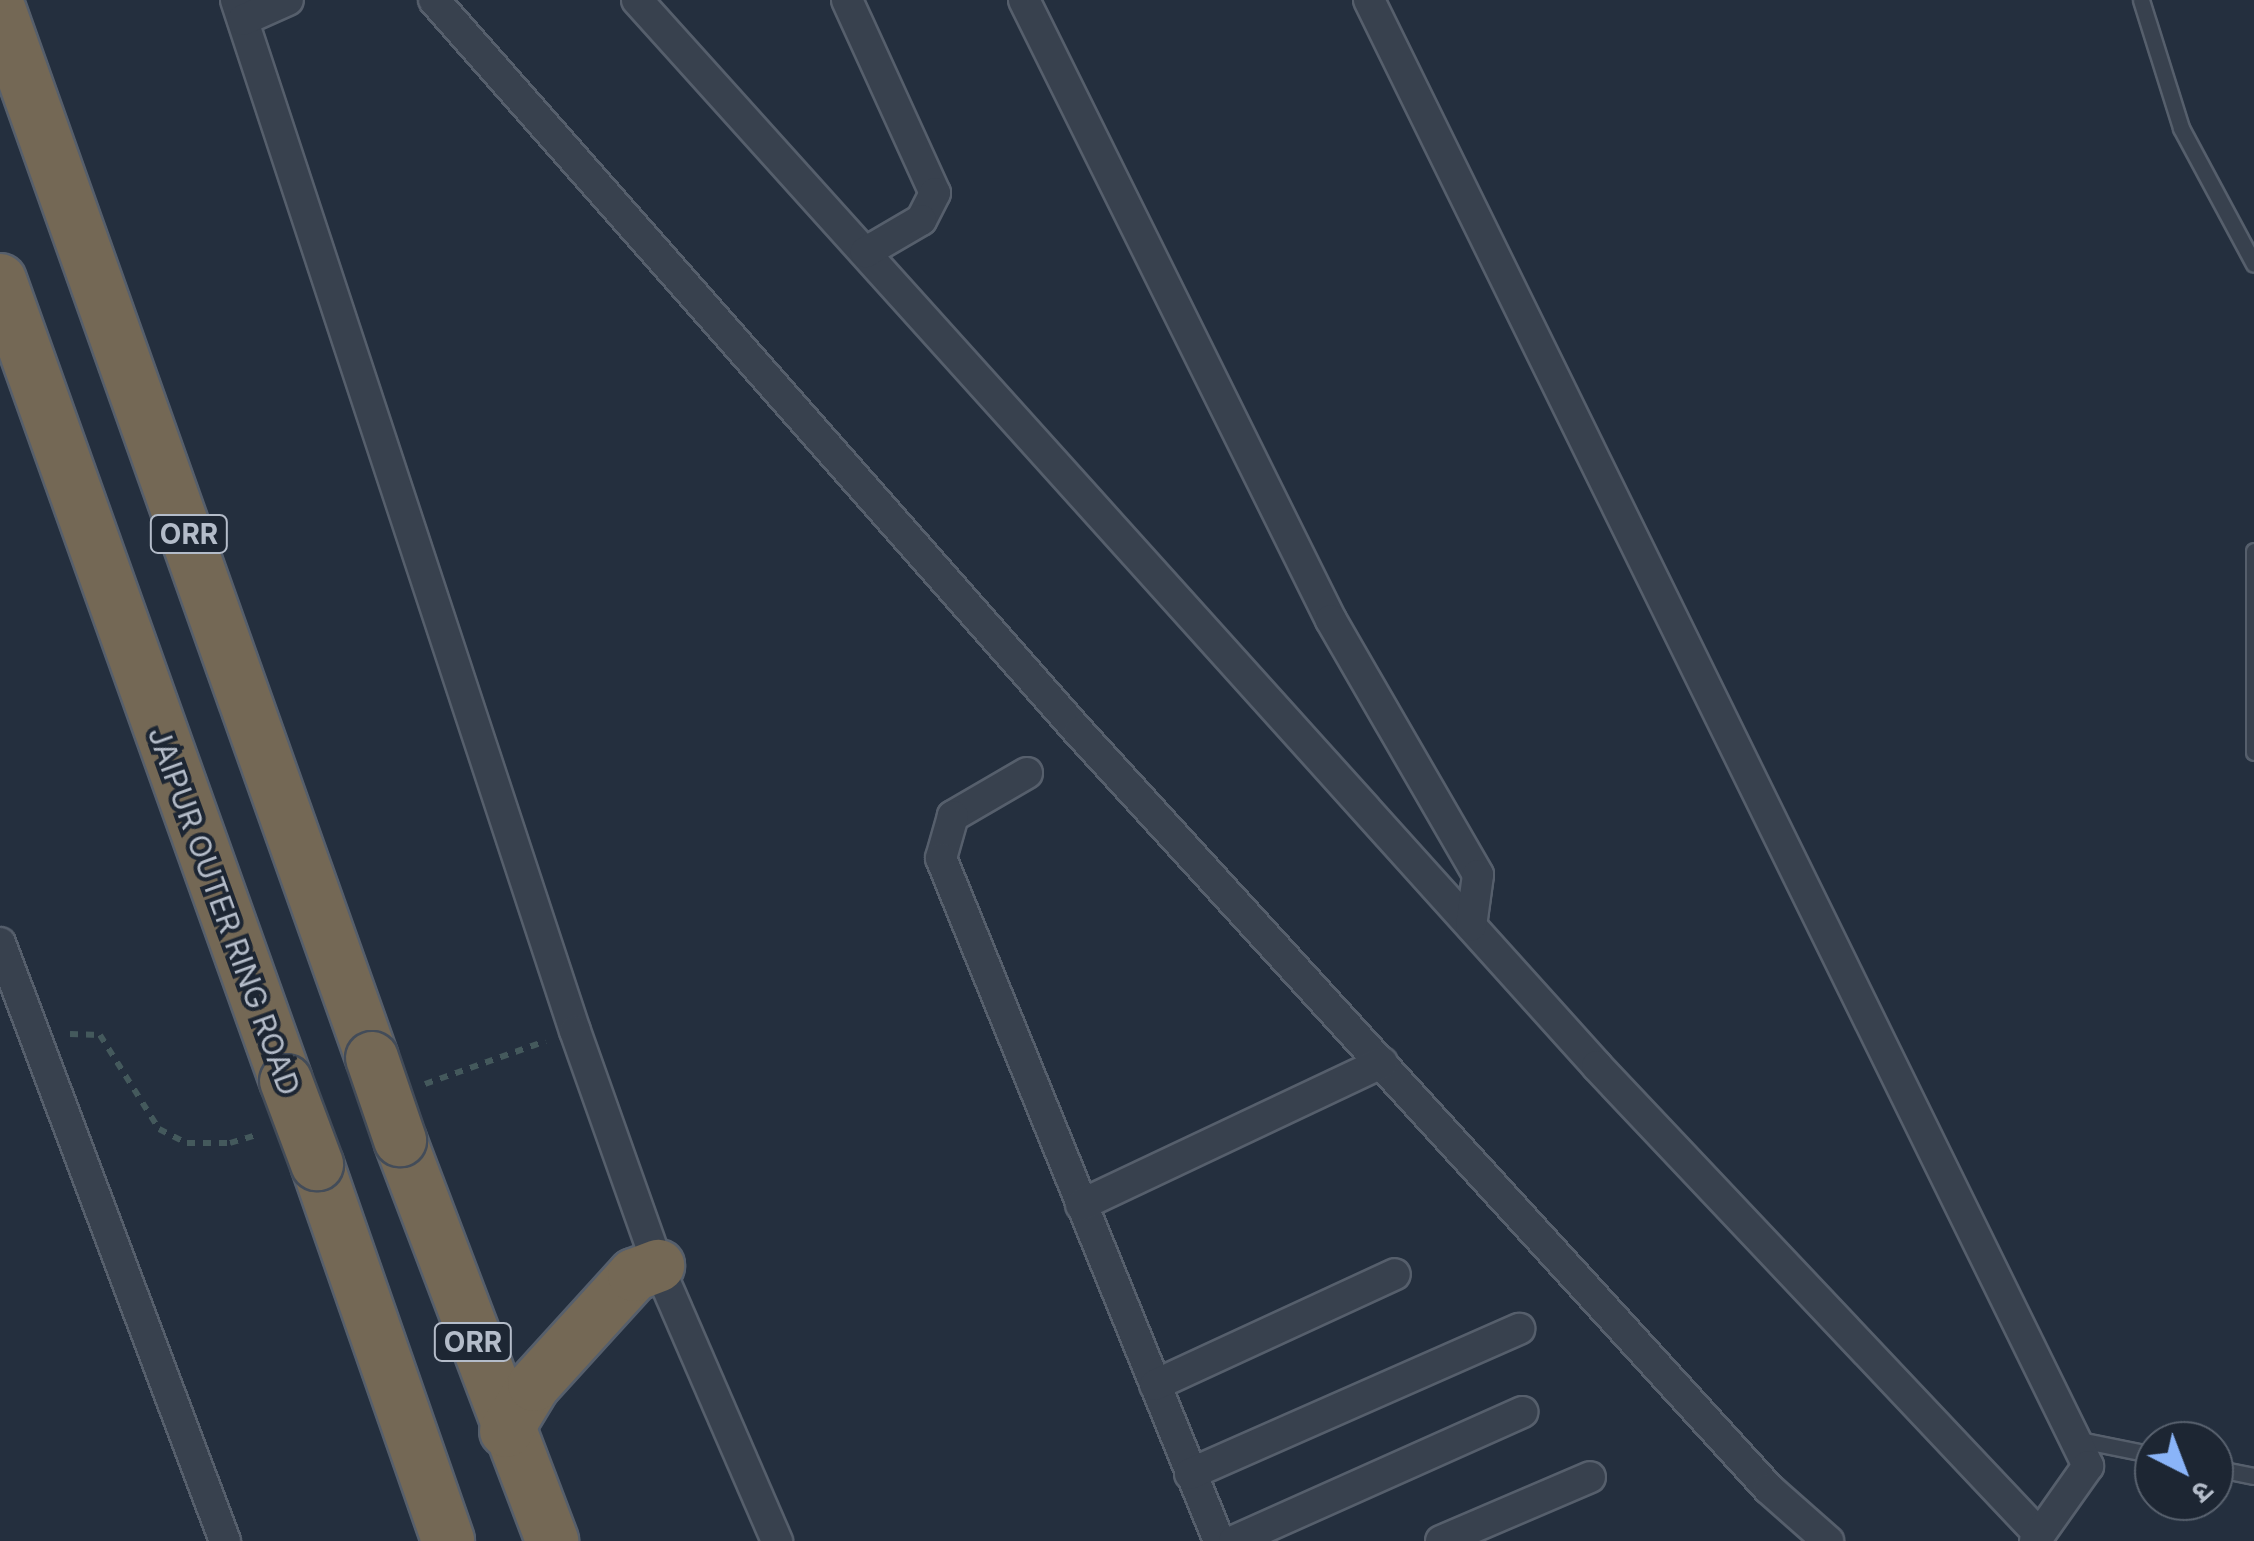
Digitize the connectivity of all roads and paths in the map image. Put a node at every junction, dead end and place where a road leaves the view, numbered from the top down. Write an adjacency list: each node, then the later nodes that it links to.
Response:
1 (288, 0): 8 (street)
2 (434, 0): 18 (street)
3 (637, 0): 10 (street)
4 (847, 0): 10 (street)
5 (1024, 0): 16 (street)
6 (1370, 0): 26 (street)
7 (2140, 0): 11 (lane)
8 (240, 10): 20 (street)
9 (0, 11): 25 (highway, ORR, bridge)
10 (866, 252): 16 (street)
11 (2254, 264)
12 (0, 280): 32 (highway, JAIPUR OUTER RING ROAD / ORR, bridge)
13 (2254, 551): 14 (lane)
14 (2254, 752)
15 (1027, 773): 19 (street)
16 (1470, 926): 30 (street)
17 (0, 944): 31 (street)
18 (1382, 1063): 19 (street); 38 (street)
19 (1081, 1205): 23 (street)
20 (658, 1266): 25 (highway); 34 (street)
21 (1395, 1274): 23 (street)
22 (1519, 1330): 28 (street)
23 (1155, 1386): 28 (street)
24 (1522, 1412): 36 (street)
25 (506, 1430): 33 (highway, ORR)
26 (2075, 1439): 27 (lane); 30 (street)
27 (2134, 1451)
28 (1190, 1474): 35 (street)
29 (1590, 1477): 37 (street)
30 (2037, 1538)
31 (225, 1541)
32 (448, 1541)
33 (552, 1541)
34 (777, 1541)
35 (1219, 1541)
36 (1234, 1541)
37 (1441, 1541)
38 (1828, 1541)

